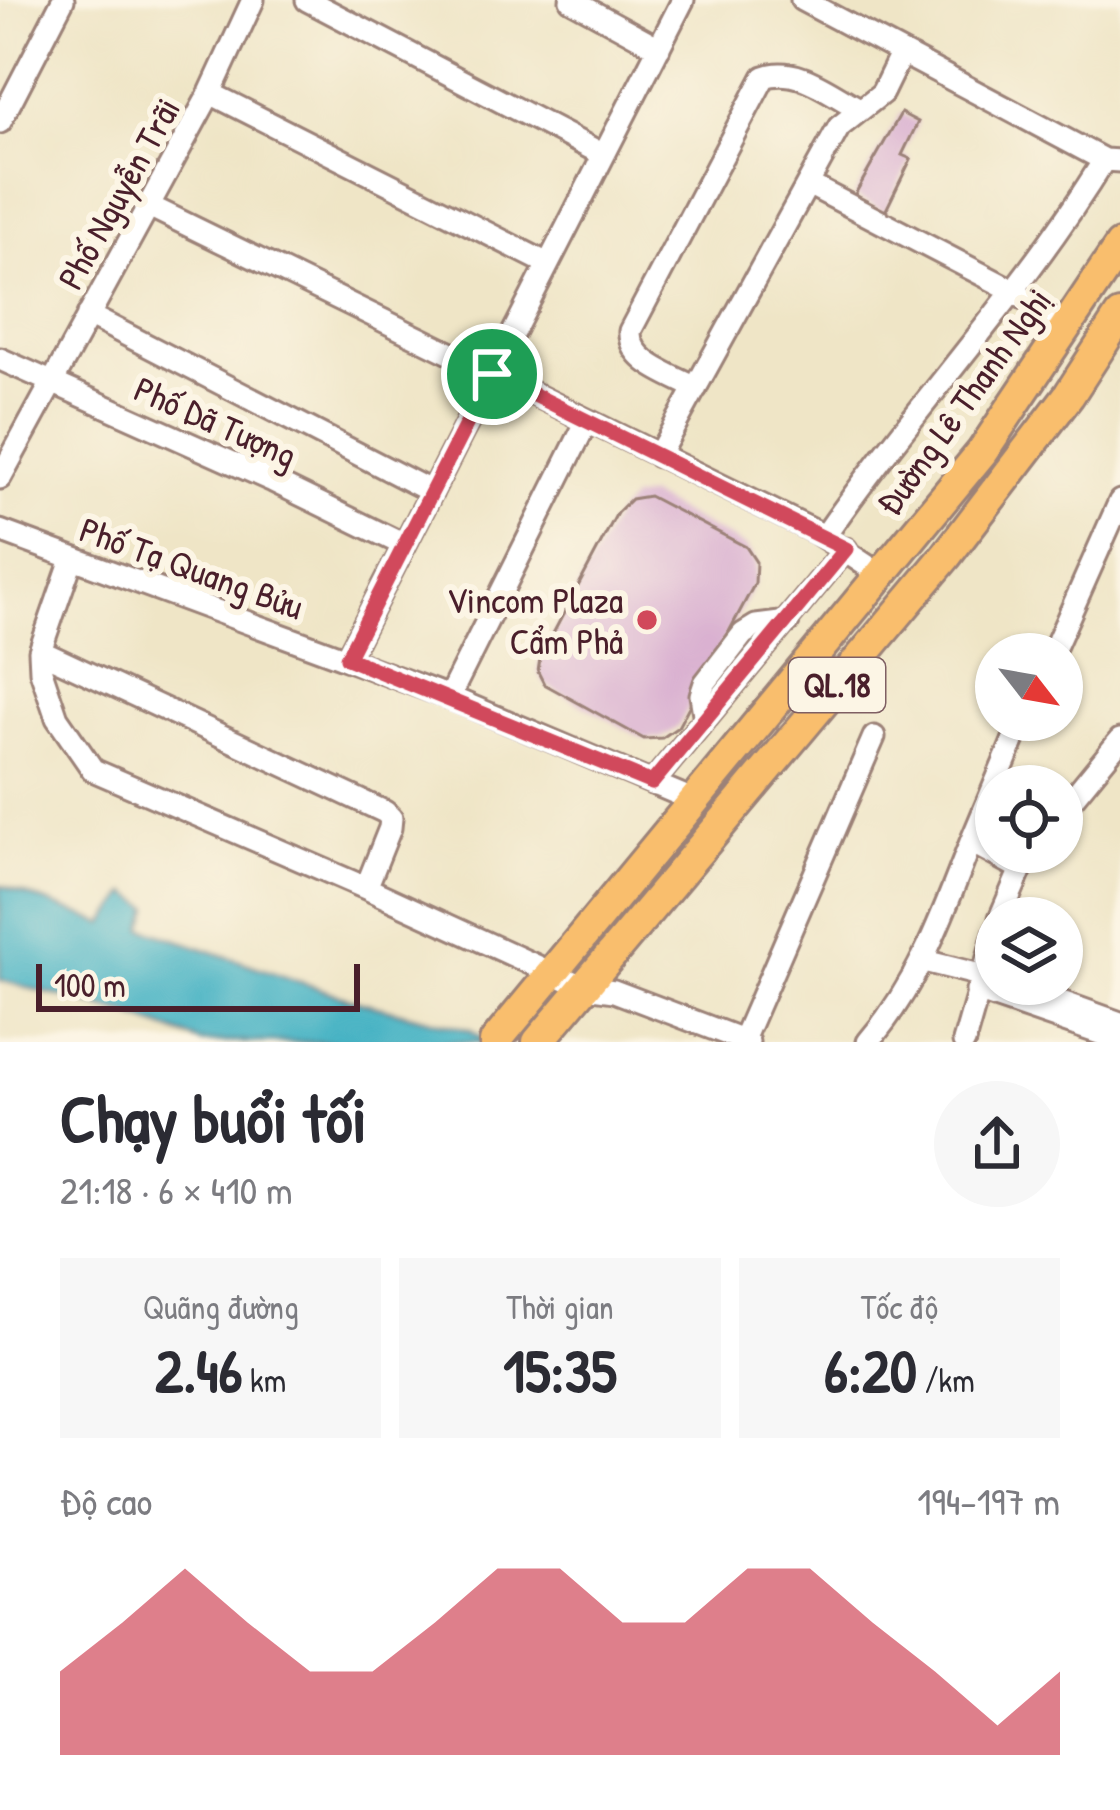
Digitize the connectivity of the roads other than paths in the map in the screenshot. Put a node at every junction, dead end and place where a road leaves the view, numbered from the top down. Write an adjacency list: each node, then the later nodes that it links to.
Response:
1 (63, 0): 11 (street)
2 (253, 0): 9 (street, Phố Nguyễn Trãi)
3 (307, 0): 12 (street)
4 (571, 0): 7 (street)
5 (683, 0): 7 (street)
6 (802, 0): 8 (street)
7 (659, 48): 12 (street)
8 (901, 54): 10 (street); 13 (street)
9 (210, 93): 15 (street, Phố Nguyễn Trãi); 17 (street)
10 (858, 108): 14 (street); 26 (street)
11 (0, 122)
12 (604, 155): 17 (street)
13 (1112, 160): 18 (street)
14 (808, 184): 18 (street); 26 (street)
15 (149, 206): 19 (street, Phố Nguyễn Trãi); 24 (street)
16 (1120, 247): 21 (highway, Đường Lê Thanh Nghị / QL.18)
17 (548, 264): 24 (street)
18 (1012, 290): 21 (street); 33 (street)
19 (88, 315): 25 (street, Phố Nguyễn Trãi); 30 (street)
20 (1120, 316): 22 (highway, QL.18)
21 (1068, 328): 22 (highway); 37 (highway, Đường Lê Thanh Nghị / QL.18)
22 (1101, 345): 54 (highway, QL.18)
23 (0, 359): 25 (street, Phố Dã Tượng)
24 (492, 374): 27 (street); 30 (street)
25 (50, 383): 29 (street, Phố Nguyễn Trãi); 34 (street, Phố Dã Tượng)
26 (696, 388): 28 (street)
27 (587, 421): 28 (street); 41 (street)
28 (658, 456): 33 (street)
29 (0, 478)
30 (432, 492): 34 (street)
31 (1120, 501): 38 (street)
32 (0, 531): 36 (street, Phố Tạ Quang Bửu)
33 (824, 537): 35 (street)
34 (404, 545): 40 (street)
35 (846, 549): 37 (street); 45 (street)
36 (72, 559): 39 (street); 40 (street, Phố Tạ Quang Bửu)
37 (881, 574): 47 (highway, Đường Lê Thanh Nghị / QL.18)
38 (1061, 633)
39 (40, 650): 50 (street); 50 (street)
40 (347, 658): 41 (street, Phố Tạ Quang Bửu)
41 (448, 697): 45 (street, Phố Tạ Quang Bửu)
42 (874, 737): 61 (street)
43 (1120, 740): 46 (street)
44 (1013, 741): 48 (street)
45 (652, 783): 47 (street, Phố Tạ Quang Bửu)
46 (1083, 785)
47 (695, 801): 52 (highway, Đường Lê Thanh Nghị / QL.18)
48 (971, 842): 49 (street); 51 (street)
49 (975, 843)
50 (366, 888): 52 (street)
51 (924, 962): 53 (street); 63 (street)
52 (554, 974): 54 (street); 59 (highway, Đường Lê Thanh Nghị / QL.18)
53 (975, 978)
54 (585, 987): 61 (street); 62 (highway, QL.18)
55 (976, 1005): 64 (street)
56 (1045, 1005): 60 (street)
57 (1058, 1005): 58 (street)
58 (1120, 1023)
59 (498, 1038)
60 (1120, 1040)
61 (745, 1041)
62 (538, 1042)
63 (868, 1042)
64 (964, 1042)

